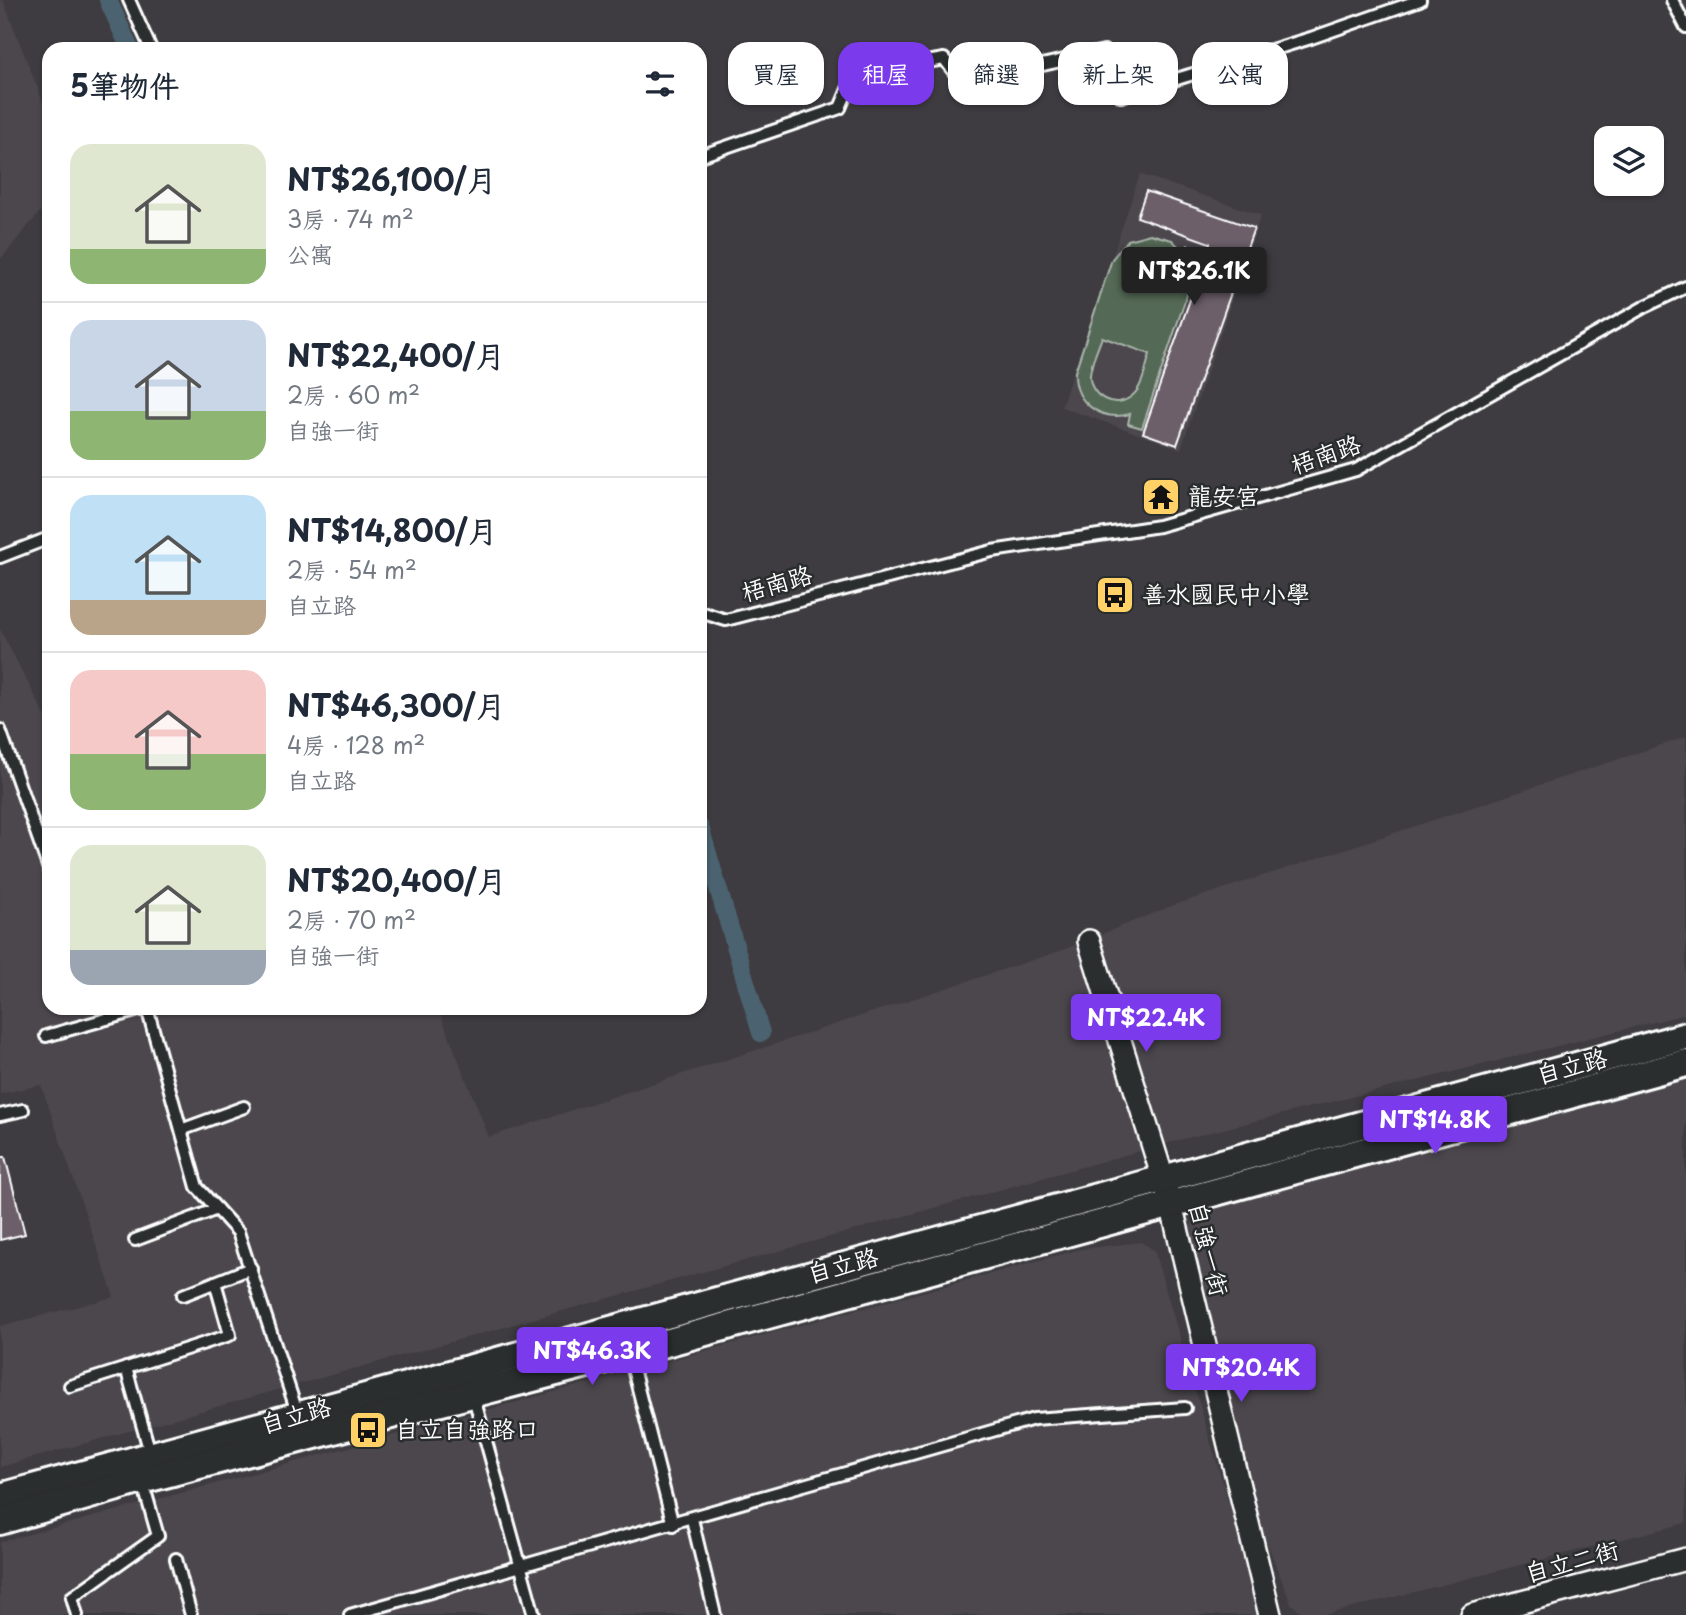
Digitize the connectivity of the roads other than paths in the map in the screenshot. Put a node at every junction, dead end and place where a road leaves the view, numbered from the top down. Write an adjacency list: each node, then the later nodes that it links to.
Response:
1 (129, 0): 5 (lane)
2 (1420, 0): 6 (lane)
3 (1672, 0): 4 (lane)
4 (1686, 27)
5 (147, 42)
6 (707, 154)
7 (1686, 288): 10 (lane, 梧南路)
8 (42, 541): 9 (lane)
9 (0, 557)
10 (707, 614)
11 (0, 730): 12 (lane)
12 (42, 849)
13 (1089, 941): 23 (street, 自強一街)
14 (121, 1015): 16 (lane)
15 (148, 1015): 22 (lane)
16 (46, 1036)
17 (1686, 1036): 23 (street, 自立路)
18 (1686, 1063): 23 (street, 自立路)
19 (244, 1107): 22 (lane)
20 (23, 1110): 21 (lane)
21 (0, 1115)
22 (181, 1130): 24 (lane)
23 (1166, 1191): 29 (street, 自立路); 34 (street, 自立路); 48 (street, 自強一街)
24 (217, 1209): 25 (lane); 26 (lane)
25 (135, 1240)
26 (251, 1268): 27 (lane); 34 (lane)
27 (215, 1282): 28 (lane); 30 (lane)
28 (183, 1295)
29 (629, 1353): 32 (street, 自立路); 39 (lane)
30 (126, 1368): 31 (lane); 35 (lane)
31 (71, 1387)
32 (472, 1394): 35 (street, 自立路); 42 (lane)
33 (1185, 1408): 37 (lane)
34 (298, 1415): 35 (street, 自立路)
35 (147, 1468): 36 (street, 自立路); 38 (street, 自立路); 44 (lane)
36 (0, 1497)
37 (692, 1519): 39 (lane); 47 (lane)
38 (0, 1521)
39 (673, 1525): 42 (lane)
40 (176, 1559): 45 (lane)
41 (1686, 1559): 49 (street, 自立二街)
42 (521, 1567): 43 (lane); 46 (lane)
43 (357, 1614)
44 (77, 1615)
45 (191, 1615)
46 (534, 1615)
47 (715, 1615)
48 (1270, 1615)
49 (1472, 1615)

